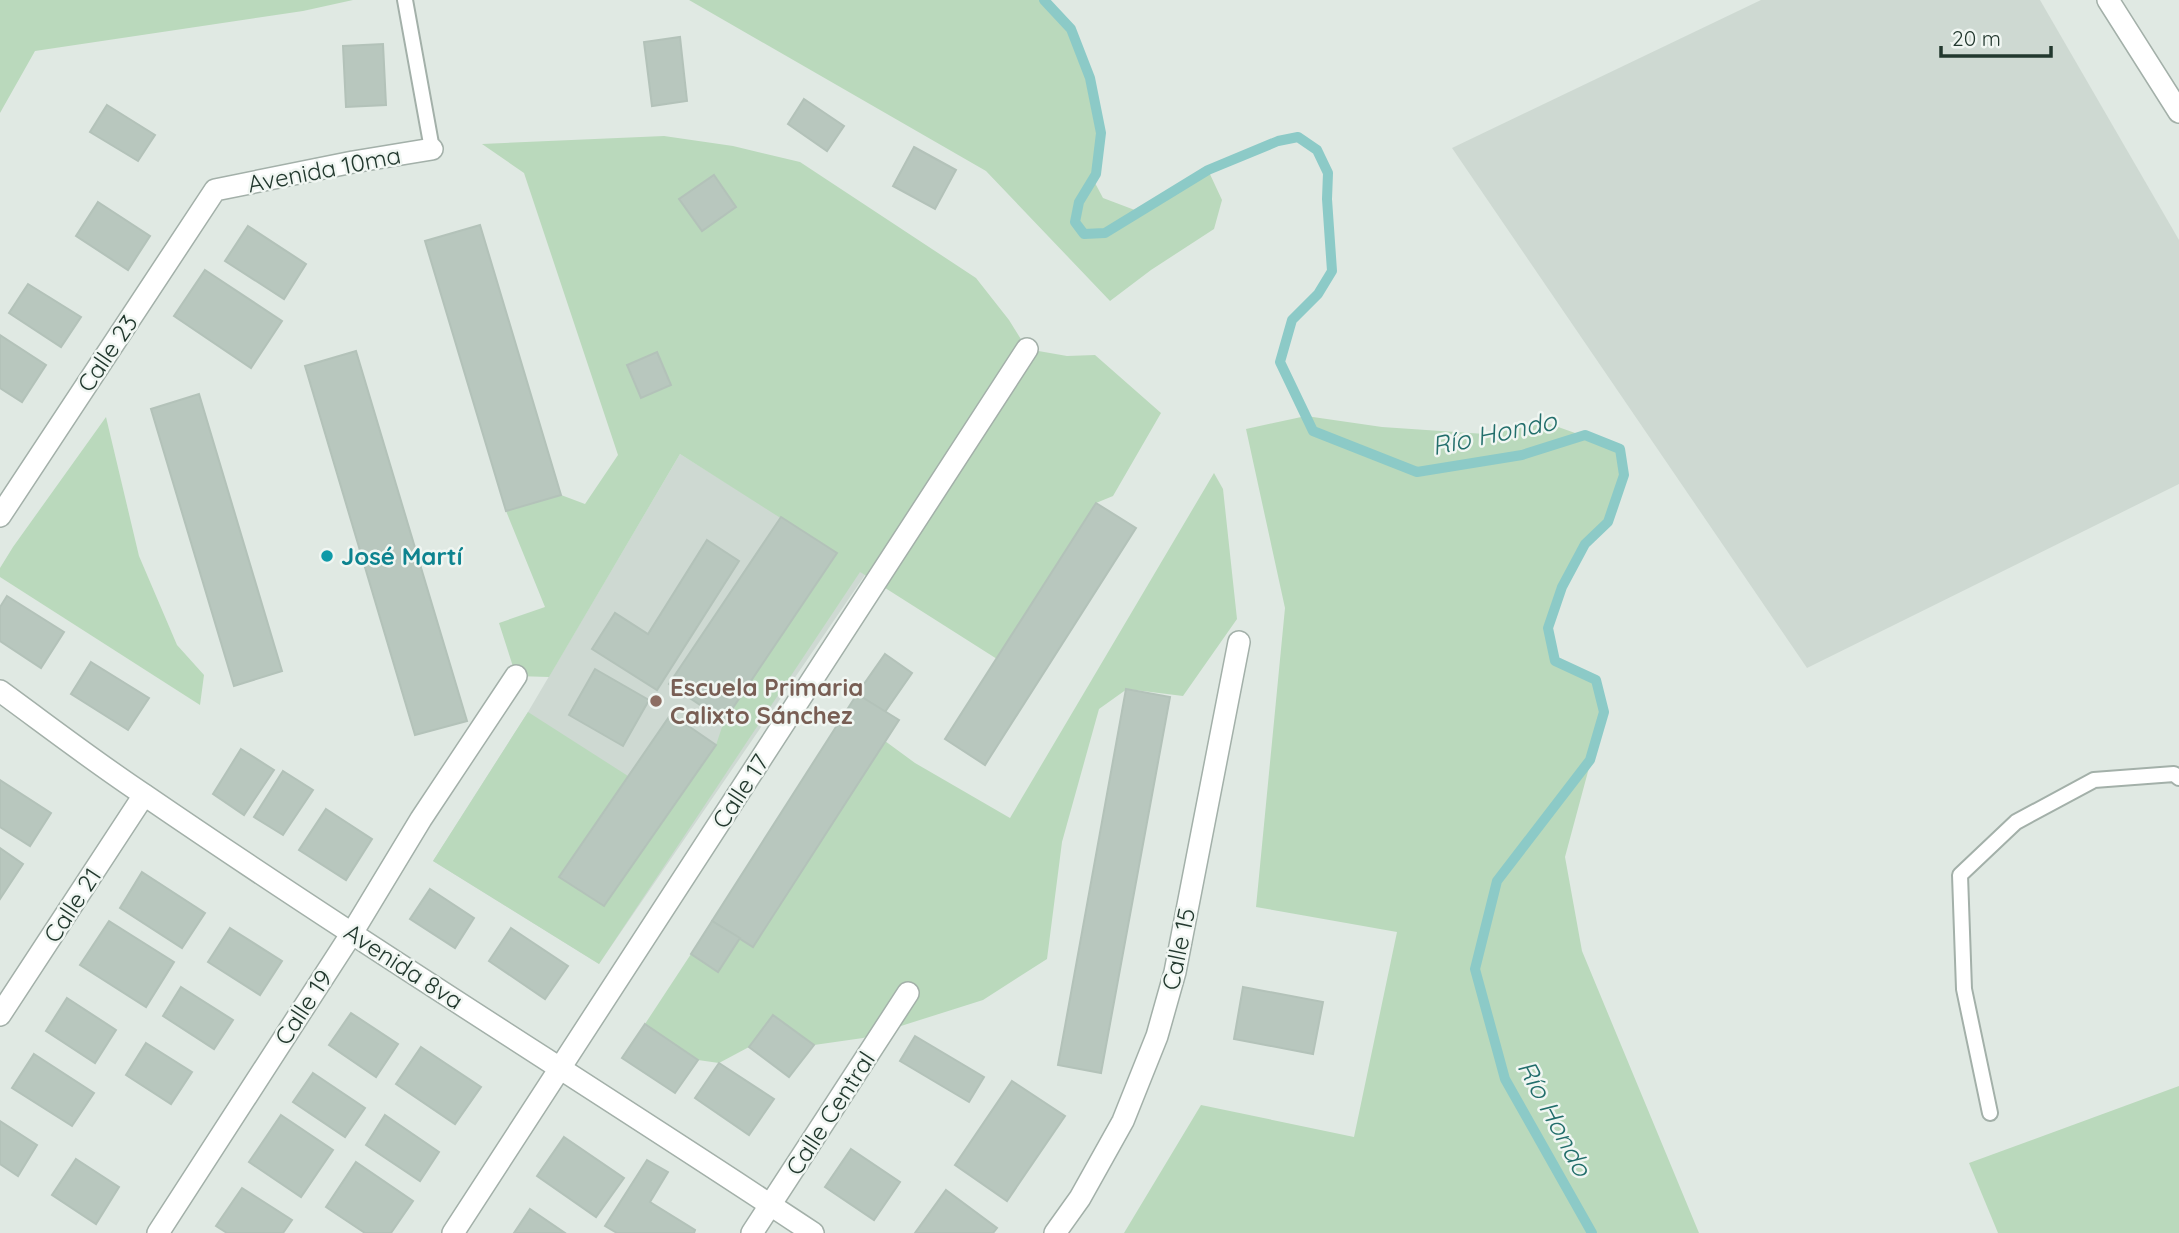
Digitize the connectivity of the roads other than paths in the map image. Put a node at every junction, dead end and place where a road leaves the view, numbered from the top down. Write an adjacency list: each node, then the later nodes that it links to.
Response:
1 (405, 0): 4 (lane)
2 (2108, 0): 3 (street)
3 (2179, 112)
4 (432, 149): 5 (street, Avenida 10ma)
5 (215, 190): 7 (street, Calle 23)
6 (1027, 349): 16 (street, Calle 17)
7 (0, 516)
8 (1238, 642): 23 (street, Calle 15)
9 (516, 676): 13 (street, Calle 19)
10 (0, 691): 12 (street, Avenida 8va)
11 (2179, 778): 17 (lane)
12 (144, 795): 13 (street, Avenida 8va); 15 (street, Calle 21)
13 (352, 933): 16 (street, Avenida 8va); 19 (street, Calle 19)
14 (908, 993): 18 (street, Calle Central)
15 (0, 1015)
16 (561, 1067): 18 (street, Avenida 8va); 20 (street, Calle 17)
17 (1990, 1113)
18 (770, 1205): 21 (street, Calle Central); 22 (street, Avenida 8va)
19 (158, 1233)
20 (453, 1233)
21 (752, 1233)
22 (813, 1233)
23 (1055, 1233)

